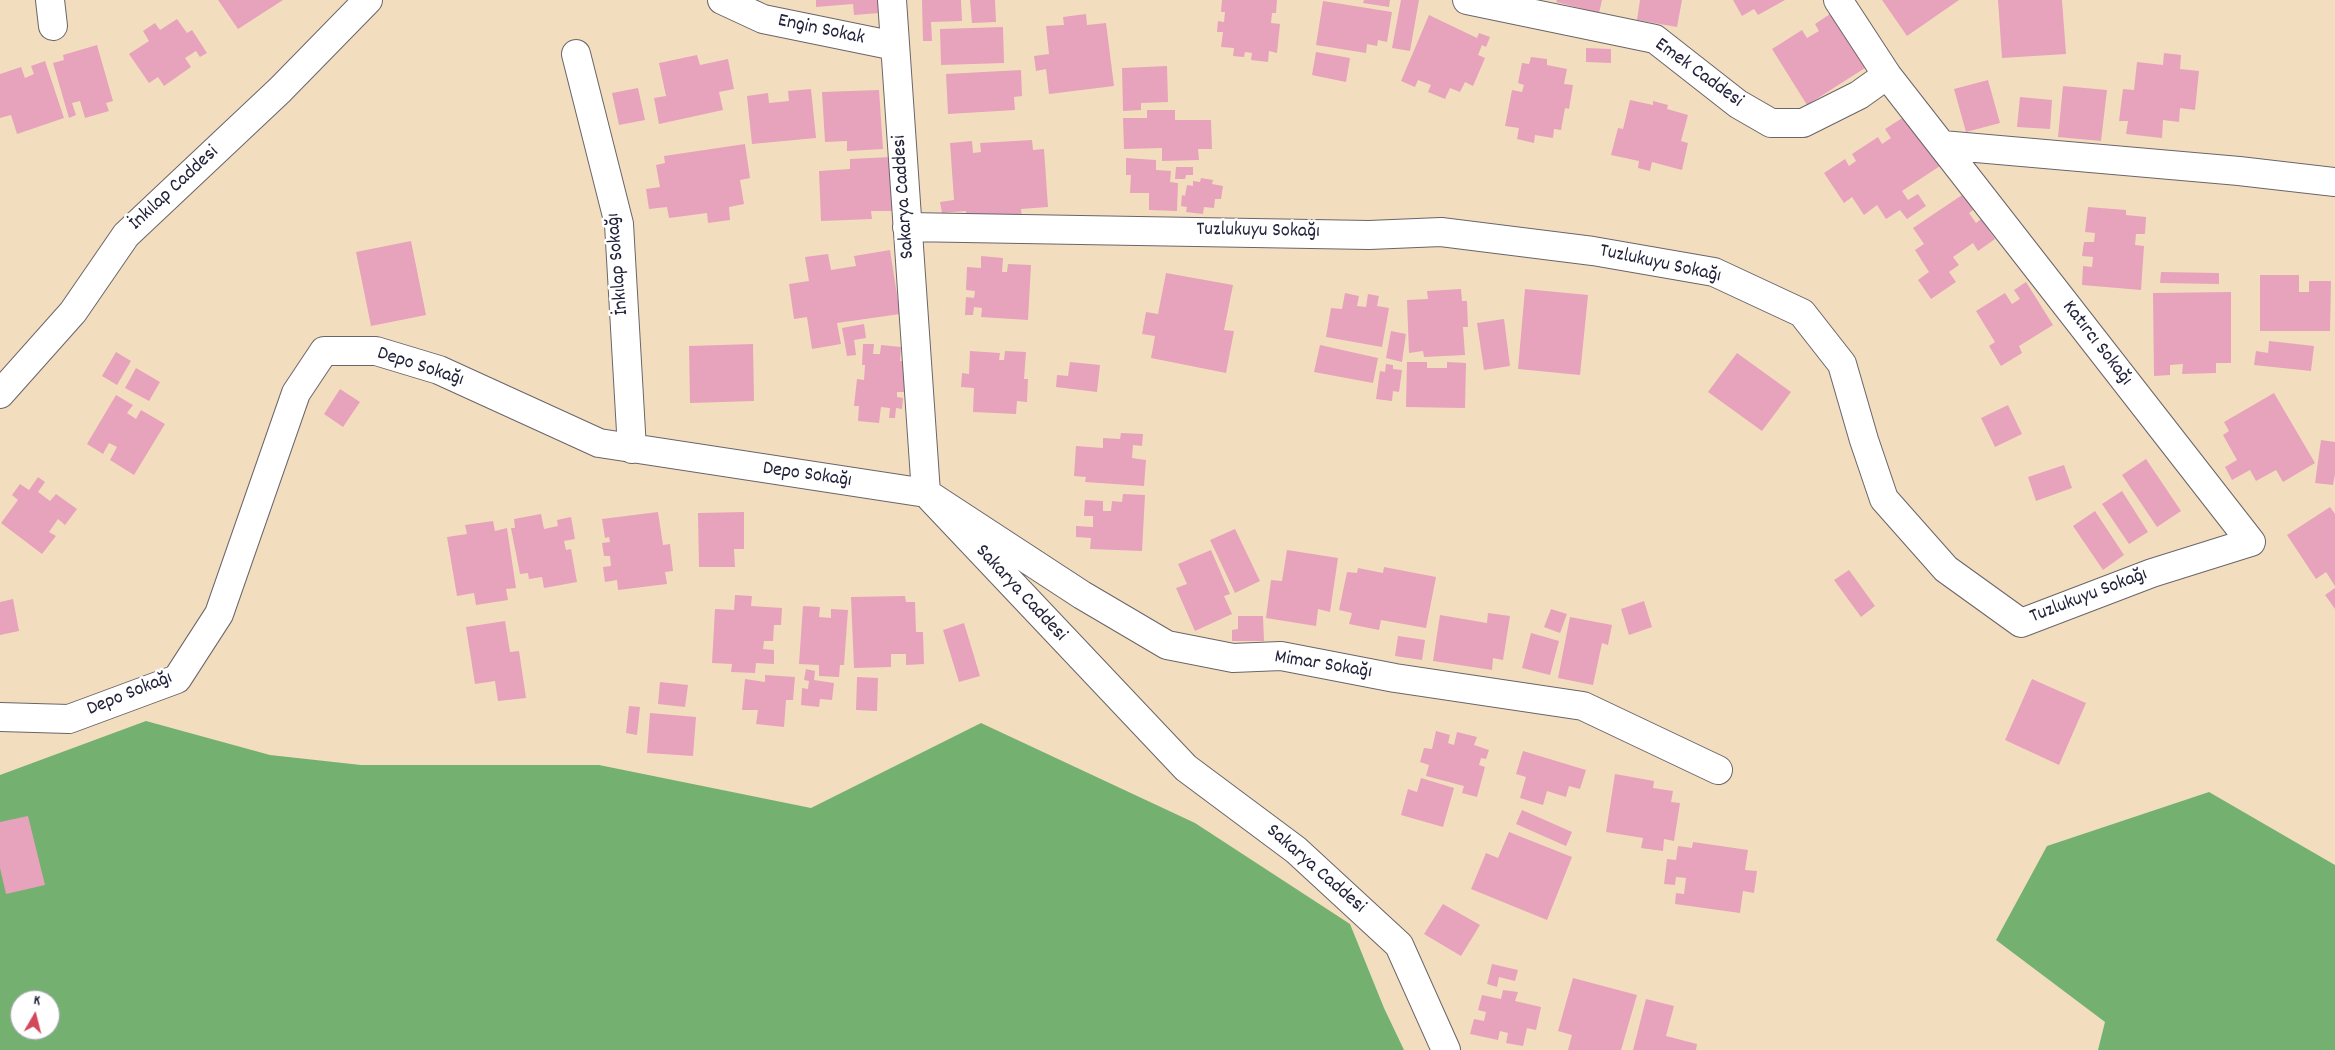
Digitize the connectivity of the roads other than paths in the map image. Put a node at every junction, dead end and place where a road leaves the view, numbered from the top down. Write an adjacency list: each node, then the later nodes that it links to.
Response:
1 (368, 0): 12 (street, İnkılap Caddesi)
2 (722, 0): 6 (street, Engin Sokak)
3 (892, 0): 6 (street, Sakarya Caddesi)
4 (1467, 0): 8 (street, Emek Caddesi)
5 (1838, 0): 8 (street, Katırcı Sokağı)
6 (895, 46): 11 (street, Sakarya Caddesi)
7 (576, 54): 13 (street, İnkılap Sokağı)
8 (1887, 75): 9 (street, Katırcı Sokağı)
9 (1942, 145): 10 (street); 15 (street, Katırcı Sokağı)
10 (2335, 182)
11 (907, 227): 14 (street, Sakarya Caddesi); 15 (street, Tuzlukuyu Sokağı)
12 (0, 394)
13 (632, 449): 14 (street, Depo Sokağı); 16 (street, Depo Sokağı)
14 (926, 493): 17 (street, Mimar Sokağı); 18 (street, Sakarya Caddesi)
15 (2251, 542)
16 (0, 717)
17 (1718, 770)
18 (1446, 1050)

